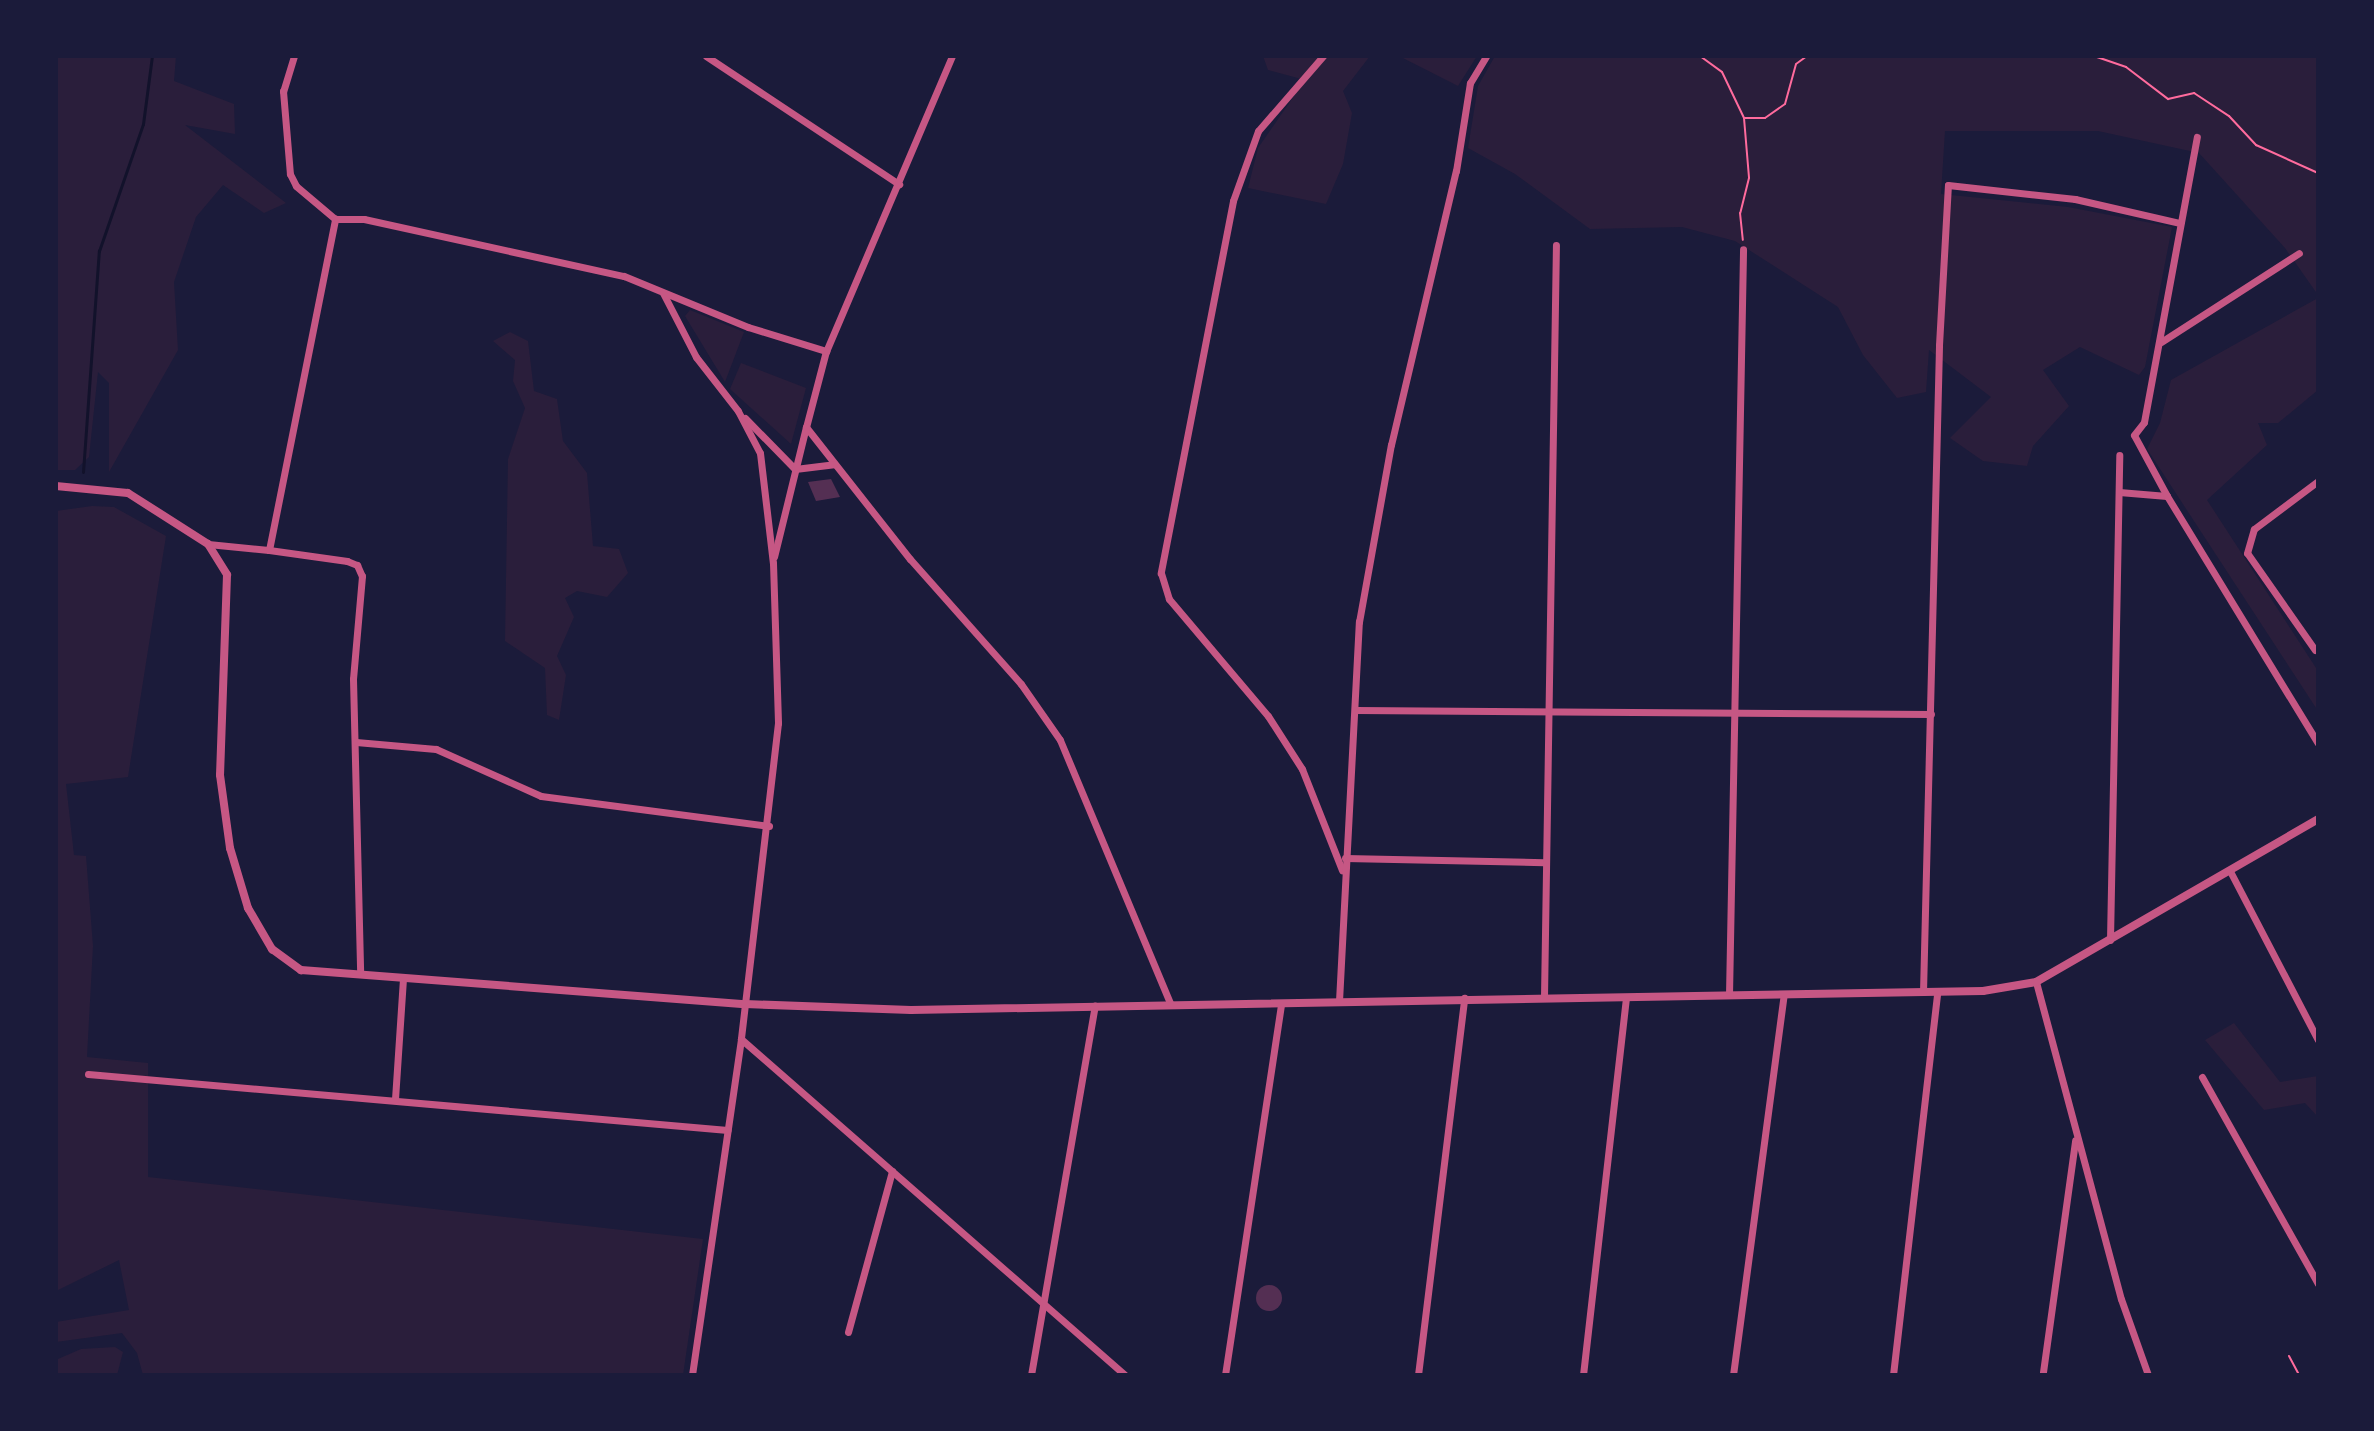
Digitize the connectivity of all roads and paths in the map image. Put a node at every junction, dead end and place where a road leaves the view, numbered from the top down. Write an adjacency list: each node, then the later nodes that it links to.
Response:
1 (294, 56): 13 (street)
2 (706, 56): 12 (street)
3 (952, 56): 12 (street)
4 (1323, 56): 45 (street)
5 (1486, 56): 35 (street)
6 (1700, 56): 9 (path)
7 (1807, 56): 9 (path)
8 (2094, 56): 11 (path)
9 (1744, 118): 16 (path)
10 (2197, 137): 14 (street)
11 (2318, 173)
12 (899, 184): 20 (street)
13 (335, 219): 18 (street); 31 (street)
14 (2180, 223): 19 (street); 37 (street)
15 (1556, 245): 36 (street)
16 (1743, 249): 34 (street)
17 (2299, 253): 19 (street)
18 (663, 293): 20 (street); 21 (street)
19 (2161, 342): 29 (street)
20 (826, 351): 22 (street)
21 (738, 411): 25 (street); 32 (street)
22 (806, 427): 24 (street); 25 (street)
23 (2119, 455): 28 (street)
24 (834, 464): 25 (street); 58 (street)
25 (795, 469): 32 (street)
26 (2318, 481): 33 (street)
27 (56, 486): 30 (street)
28 (2119, 492): 29 (street); 46 (street)
29 (2167, 496): 39 (street)
30 (208, 544): 31 (street); 47 (street)
31 (269, 550): 38 (street)
32 (773, 563): 41 (street)
33 (2317, 651)
34 (1735, 709): 36 (street); 37 (street); 52 (street)
35 (1356, 710): 36 (street); 42 (street)
36 (1545, 713): 43 (street)
37 (1931, 714): 50 (street)
38 (356, 742): 41 (street); 47 (street)
39 (2318, 743)
40 (2318, 819): 44 (street)
41 (769, 826): 60 (street)
42 (1345, 858): 43 (street); 45 (street)
43 (1544, 862): 54 (street)
44 (2231, 873): 46 (street); 63 (street)
45 (1344, 874): 57 (street)
46 (2110, 940): 49 (street)
47 (360, 974): 48 (street)
48 (403, 977): 60 (street); 66 (street)
49 (2036, 982): 51 (street); 68 (street)
50 (1923, 992): 51 (street); 53 (street)
51 (1937, 992): 82 (street)
52 (1729, 995): 53 (street); 55 (street)
53 (1784, 995): 81 (street)
54 (1544, 997): 55 (street); 56 (street)
55 (1626, 997): 80 (street)
56 (1464, 998): 57 (street); 79 (street)
57 (1339, 1001): 59 (street)
58 (1170, 1003): 59 (street); 61 (street)
59 (1281, 1003): 78 (street)
60 (745, 1004): 61 (street); 62 (street)
61 (1095, 1006): 71 (street)
62 (741, 1039): 67 (street); 69 (street)
63 (2318, 1040)
64 (88, 1074): 66 (street)
65 (2202, 1077): 70 (street)
66 (395, 1099): 67 (street)
67 (728, 1130): 75 (street)
68 (2076, 1135): 74 (street); 83 (street)
69 (892, 1171): 71 (street); 72 (street)
70 (2318, 1284)
71 (1046, 1308): 76 (street); 77 (street)
72 (848, 1332)
73 (2289, 1356): 84 (path)
74 (2043, 1372)
75 (692, 1375)
76 (1031, 1375)
77 (1125, 1375)
78 (1225, 1375)
79 (1418, 1375)
80 (1583, 1375)
81 (1733, 1375)
82 (1893, 1375)
83 (2148, 1375)
84 (2299, 1375)

